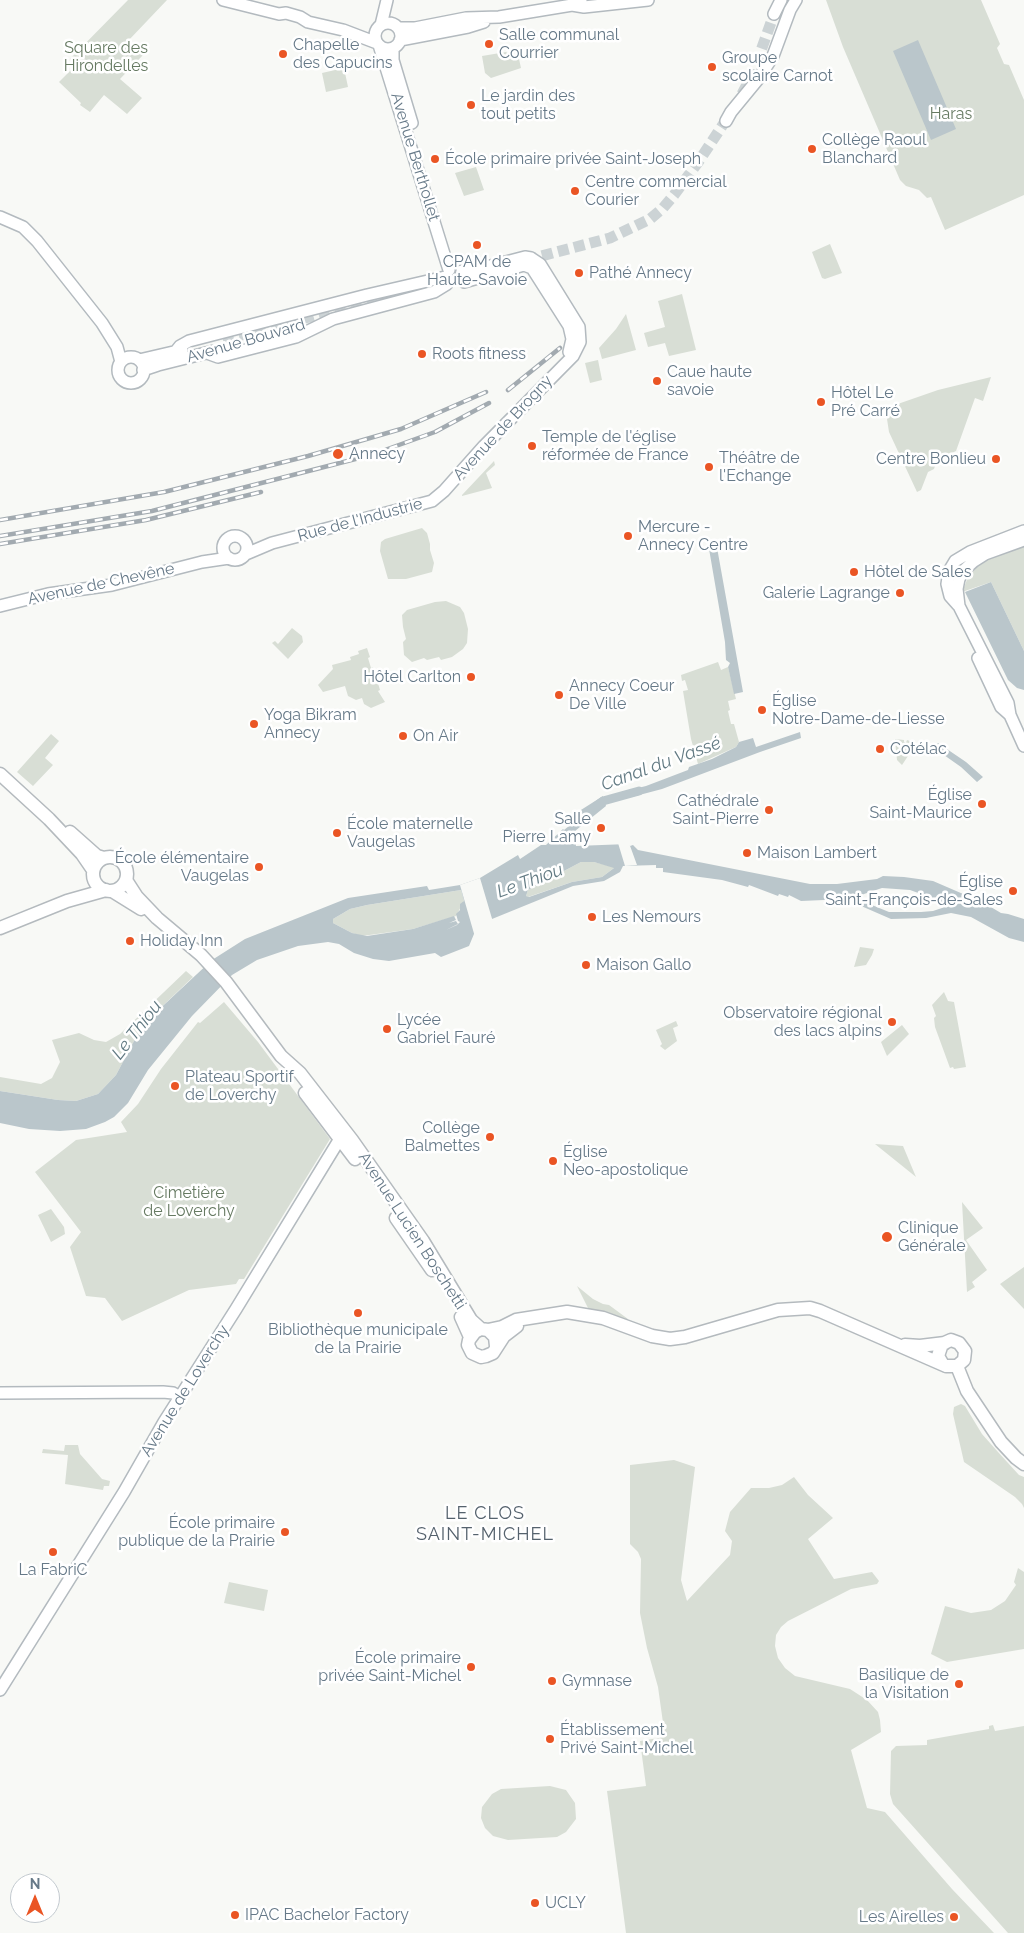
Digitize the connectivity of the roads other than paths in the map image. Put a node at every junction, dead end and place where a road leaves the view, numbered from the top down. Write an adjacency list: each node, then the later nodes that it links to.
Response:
1 (222, 0): 8 (main road)
2 (387, 0): 7 (main road); 9 (main road, Avenue Berthollet)
3 (648, 0): 5 (main road)
4 (796, 0): 11 (main road)
5 (618, 1): 6 (main road)
6 (577, 2): 9 (main road)
7 (379, 26): 8 (main road); 9 (main road); 10 (main road)
8 (343, 30): 10 (main road)
9 (396, 35): 10 (main road); 13 (main road, Avenue Berthollet)
10 (378, 44): 13 (main road, Avenue Berthollet)
11 (726, 121)
12 (0, 217): 15 (main road)
13 (454, 275): 17 (main road); 18 (main road); 21 (main road, Avenue de Brogny)
14 (347, 308): 18 (main road, Avenue Bouvard)
15 (102, 323): 19 (main road); 20 (main road)
16 (223, 340): 17 (main road, Avenue Bouvard)
17 (176, 351): 20 (main road, Avenue Bouvard)
18 (207, 353): 20 (main road, Avenue Bouvard)
19 (120, 362): 20 (main road); 20 (main road)
20 (138, 362)
21 (444, 491): 25 (main road, Rue de l'Industrie)
22 (1024, 531): 29 (main road)
23 (1024, 540): 29 (main road)
24 (245, 542): 25 (main road, Rue de l'Industrie); 26 (main road); 27 (main road)
25 (272, 543): 27 (main road, Rue de l'Industrie)
26 (226, 553): 27 (main road); 28 (main road, Avenue de Chevêne)
27 (246, 554)
28 (0, 606)
29 (959, 606): 30 (main road)
30 (1024, 746)
31 (0, 774): 32 (main road)
32 (49, 819): 33 (main road); 34 (main road)
33 (104, 858): 34 (main road); 35 (main road)
34 (93, 873): 36 (main road); 37 (main road)
35 (126, 880): 36 (main road); 38 (main road)
36 (109, 891): 37 (main road); 38 (main road)
37 (67, 901): 39 (main road)
38 (157, 918): 40 (main road)
39 (0, 928)
40 (347, 1142): 41 (main road, Avenue Lucien Boschetti); 45 (main road, Avenue Lucien Boschetti); 52 (main road, Avenue de Loverchy)
41 (452, 1289): 43 (main road); 44 (main road, Avenue Lucien Boschetti)
42 (537, 1316): 43 (main road); 46 (main road); 48 (main road)
43 (516, 1320): 44 (main road)
44 (485, 1330): 45 (main road); 48 (main road)
45 (470, 1337): 48 (main road)
46 (893, 1343): 47 (main road); 49 (main road)
47 (945, 1343): 49 (main road); 50 (main road)
48 (496, 1346)
49 (942, 1363): 50 (main road)
50 (957, 1366): 53 (main road)
51 (0, 1393): 52 (main road)
52 (180, 1397): 54 (main road, Avenue de Loverchy)
53 (1024, 1464)
54 (0, 1690)

